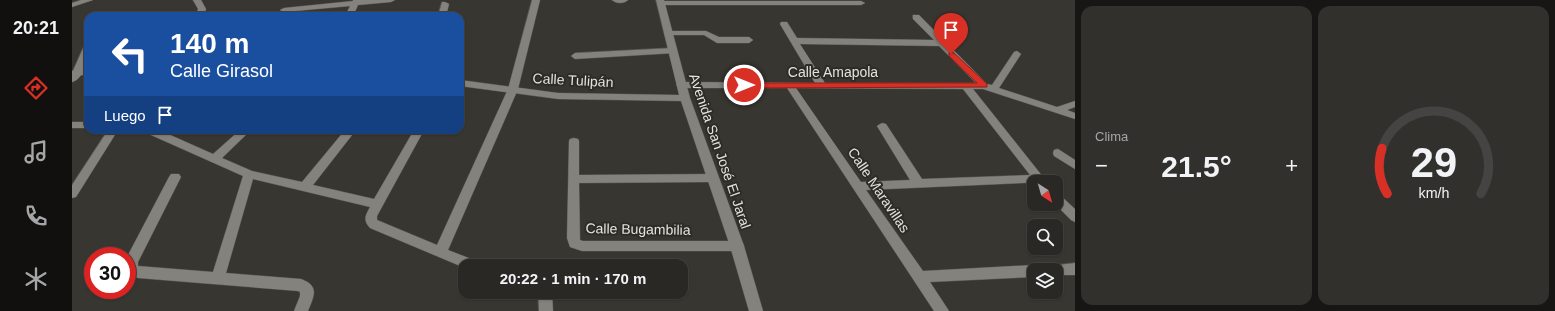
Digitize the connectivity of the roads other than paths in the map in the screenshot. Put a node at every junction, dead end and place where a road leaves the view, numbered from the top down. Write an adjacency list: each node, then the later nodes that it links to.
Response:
1 (89, 0): 12 (street)
2 (197, 0): 13 (street)
3 (288, 0): 14 (street)
4 (391, 0): 9 (street)
5 (536, 0): 36 (street)
6 (616, 0): 7 (street)
7 (624, 0)
8 (661, 1): 10 (street); 20 (street, Avenida San José El Jaral)
9 (356, 2): 15 (street); 16 (street)
10 (861, 3)
11 (445, 4): 17 (street)
12 (72, 5)
13 (201, 12)
14 (283, 12)
15 (290, 12)
16 (351, 12)
17 (443, 12)
18 (916, 17): 23 (street)
19 (784, 24): 22 (street)
20 (668, 33): 21 (street); 24 (street, Avenida San José El Jaral)
21 (749, 40)
22 (795, 41): 23 (street); 33 (street)
23 (940, 44): 35 (street)
24 (672, 51): 27 (street); 31 (street, Avenida San José El Jaral)
25 (84, 54): 29 (street)
26 (1017, 54): 37 (street)
27 (574, 56)
28 (84, 72): 29 (street)
29 (74, 75)
30 (464, 83): 36 (street, Calle Tulipán)
31 (681, 85): 32 (street, Calle Amapola); 38 (street, Avenida San José El Jaral)
32 (790, 86): 33 (street, Calle Amapola); 61 (street, Calle Maravillas)
33 (822, 86): 34 (street, Calle Amapola)
34 (966, 86): 35 (street, Calle Amapola); 55 (street)
35 (984, 86): 37 (street)
36 (513, 89): 38 (street, Calle Tulipán); 68 (street)
37 (994, 89): 40 (street)
38 (685, 98): 57 (street, Avenida San José El Jaral)
39 (1075, 104): 40 (street)
40 (1057, 110): 41 (street)
41 (1075, 116)
42 (72, 125): 43 (street)
43 (84, 125)
44 (882, 126): 60 (street)
45 (110, 134): 63 (street)
46 (158, 134): 52 (street)
47 (242, 134): 52 (street)
48 (348, 134): 62 (street)
49 (417, 134): 64 (street)
50 (574, 141): 58 (street, Calle Bugambilia)
51 (1058, 153): 53 (street)
52 (214, 159): 54 (street)
53 (1075, 165)
54 (250, 174): 62 (street); 74 (street)
55 (1035, 175)
56 (176, 177): 74 (street)
57 (712, 178): 58 (street); 67 (street, Avenida San José El Jaral)
58 (572, 179): 67 (street, Calle Bugambilia)
59 (1027, 180): 60 (street)
60 (920, 184): 61 (street)
61 (858, 186): 73 (street, Calle Maravillas)
62 (304, 188): 64 (street)
63 (72, 194)
64 (377, 204): 68 (street)
65 (1063, 205): 66 (street)
66 (1075, 217)
67 (737, 246): 78 (street, Avenida San José El Jaral)
68 (440, 252): 69 (street)
69 (458, 259)
70 (1075, 269): 71 (street)
71 (1063, 270)
72 (1027, 271): 73 (street)
73 (919, 277): 79 (street, Calle Maravillas)
74 (218, 278): 76 (street)
75 (545, 299): 77 (street)
76 (301, 311)
77 (546, 311)
78 (756, 311)
79 (942, 311)

